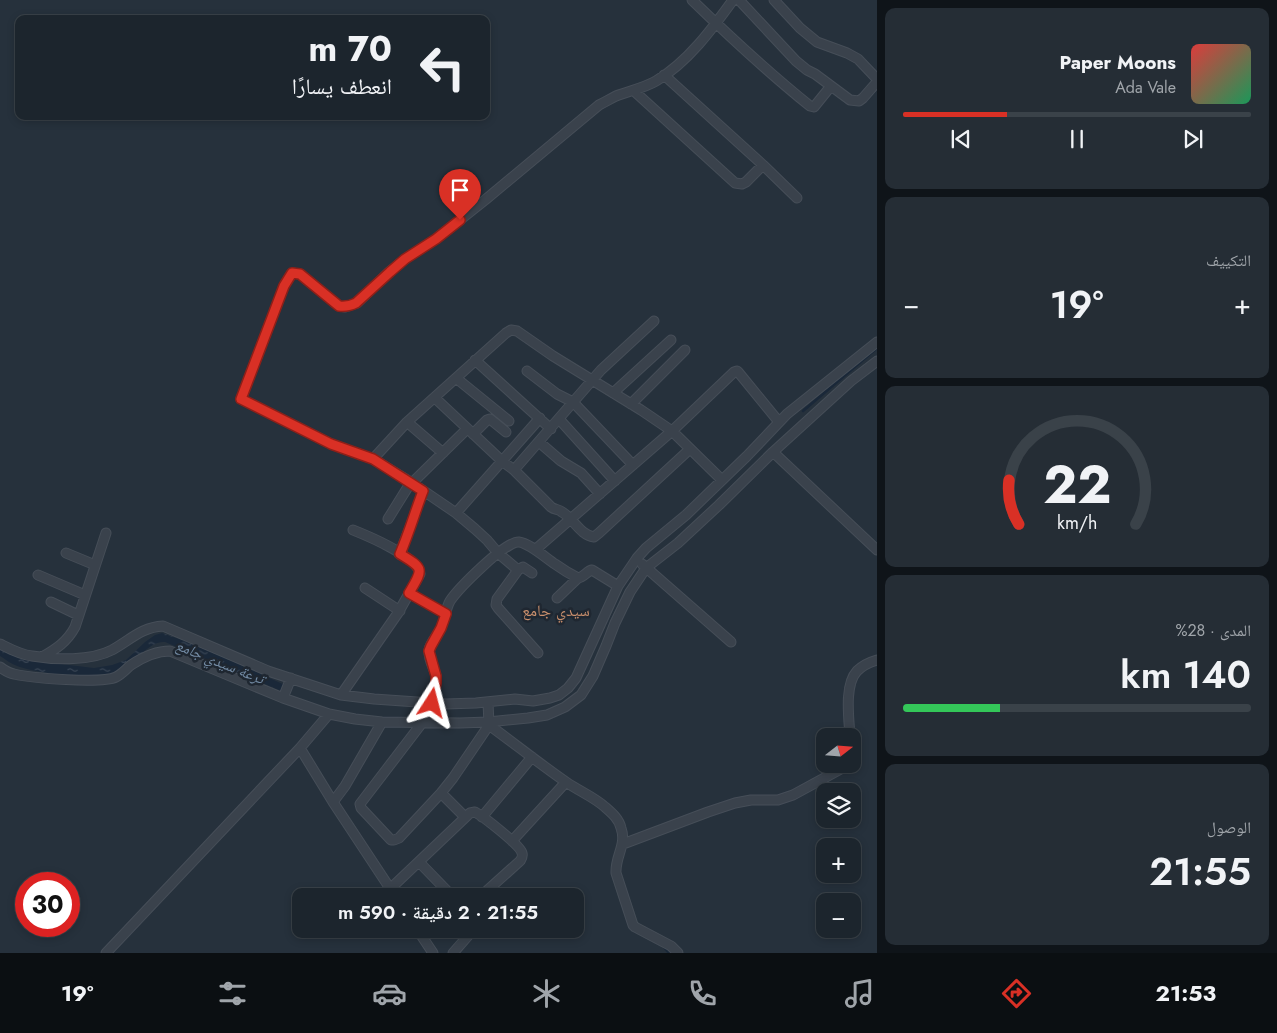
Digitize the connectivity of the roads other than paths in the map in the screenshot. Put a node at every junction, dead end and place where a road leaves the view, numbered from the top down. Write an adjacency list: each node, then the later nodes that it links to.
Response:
1 (692, 0): 5 (street)
2 (733, 0): 5 (street)
3 (739, 0): 8 (street)
4 (774, 0): 7 (street)
5 (716, 24): 6 (street); 8 (street)
6 (664, 75): 9 (street); 10 (street)
7 (877, 79): 8 (street)
8 (831, 86)
9 (634, 91): 10 (street); 38 (street)
10 (763, 165): 11 (street)
11 (797, 198)
12 (654, 321): 20 (street)
13 (671, 340): 21 (street)
14 (877, 342): 29 (street)
15 (685, 350): 24 (street)
16 (475, 360): 19 (street); 20 (street); 25 (street)
17 (877, 361): 36 (street)
18 (527, 371): 23 (street)
19 (456, 378): 22 (street); 27 (street)
20 (592, 381): 21 (street); 23 (street)
21 (613, 394): 24 (street)
22 (435, 398): 28 (street); 31 (street)
23 (574, 402): 26 (street); 40 (street)
24 (631, 404): 32 (street)
25 (540, 418): 30 (street); 39 (street)
26 (559, 419): 30 (street); 43 (street)
27 (509, 421)
28 (407, 422): 37 (street); 38 (street)
29 (779, 422): 32 (street); 42 (street)
30 (550, 428): 34 (street)
31 (470, 431): 33 (street); 37 (street); 39 (street)
32 (672, 431): 35 (street); 40 (street)
33 (506, 432)
34 (539, 442): 41 (street); 46 (street)
35 (690, 449): 42 (street); 49 (street)
36 (773, 452): 53 (street); 59 (street)
37 (443, 453): 44 (street)
38 (373, 459): 44 (street)
39 (502, 461): 41 (street); 47 (street)
40 (633, 465): 43 (street)
41 (514, 470): 49 (street)
42 (722, 480): 57 (street)
43 (615, 481): 46 (street)
44 (412, 483): 45 (street); 48 (street)
45 (423, 491): 47 (street); 56 (street)
46 (600, 494): 49 (street)
47 (456, 513): 55 (street)
48 (388, 519)
49 (571, 519): 52 (street)
50 (353, 530): 56 (street)
51 (106, 533): 58 (street)
52 (536, 550): 55 (street); 63 (street)
53 (877, 550)
54 (66, 553): 58 (street)
55 (498, 553): 60 (street); 71 (street)
56 (400, 554): 66 (street)
57 (637, 558): 59 (street); 64 (street)
58 (95, 566): 67 (street)
59 (646, 568): 73 (street); 87 (street)
60 (518, 570): 61 (street); 75 (street)
61 (532, 572)
62 (38, 575): 67 (street)
63 (578, 578): 64 (street); 68 (street)
64 (618, 586): 82 (street)
65 (365, 588): 70 (street)
66 (409, 593): 70 (street); 71 (street)
67 (85, 595): 72 (street)
68 (557, 598)
69 (50, 602): 72 (street)
70 (400, 611): 80 (street)
71 (446, 614): 83 (street)
72 (78, 615): 76 (street)
73 (731, 642)
74 (0, 644): 76 (street)
75 (538, 653)
76 (42, 657): 79 (street)
77 (877, 660): 88 (street)
78 (0, 667): 81 (street)
79 (291, 678): 80 (street); 81 (street)
80 (341, 695): 83 (street)
81 (283, 698): 84 (street)
82 (488, 702): 83 (street); 87 (street)
83 (432, 703)
84 (330, 714): 85 (street); 89 (street)
85 (382, 722): 86 (street); 94 (street)
86 (422, 723): 87 (street); 93 (street)
87 (488, 724): 90 (street); 93 (street)
88 (850, 728)
89 (300, 748): 94 (street); 106 (street)
90 (532, 757): 92 (street); 96 (street)
91 (833, 773): 98 (street)
92 (566, 782): 97 (street); 98 (street)
93 (441, 792): 95 (street)
94 (333, 802): 100 (street)
95 (465, 817): 96 (street); 99 (street)
96 (482, 817): 97 (street)
97 (512, 841): 103 (street)
98 (623, 844): 109 (street)
99 (419, 862): 101 (street); 102 (street)
100 (390, 888)
101 (397, 888)
102 (444, 888)
103 (490, 888)
104 (423, 938): 107 (street)
105 (466, 938): 108 (street)
106 (106, 953)
107 (433, 953)
108 (453, 953)
109 (678, 953)

